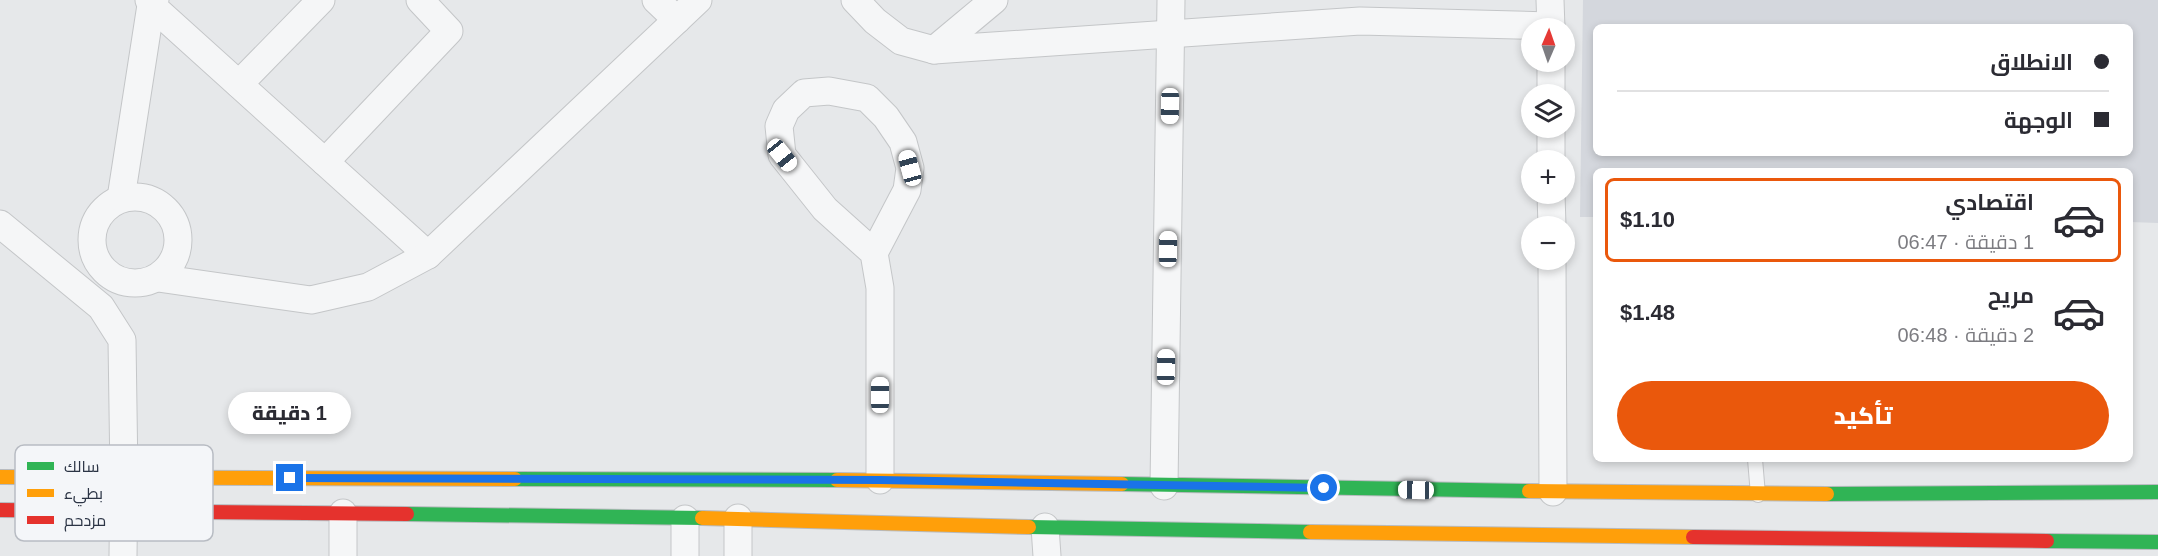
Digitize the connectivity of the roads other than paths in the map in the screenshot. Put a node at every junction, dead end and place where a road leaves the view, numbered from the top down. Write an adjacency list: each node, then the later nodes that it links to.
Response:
1 (321, 0): 14 (street)
2 (420, 0): 15 (street)
3 (657, 0): 11 (street)
4 (698, 0): 11 (street)
5 (855, 0): 13 (street)
6 (994, 0): 13 (street)
7 (1171, 0): 12 (street)
8 (151, 2): 14 (street); 16 (street)
9 (1360, 11): 10 (street); 12 (street)
10 (1550, 18)
11 (676, 20): 19 (street)
12 (1171, 35): 13 (street); 28 (street)
13 (934, 50)
14 (239, 84): 15 (street)
15 (325, 162): 19 (street)
16 (121, 198): 21 (street); 22 (street)
17 (0, 224): 23 (street)
18 (874, 253): 18 (street); 27 (street)
19 (428, 255): 22 (street)
20 (1552, 270): 29 (street)
21 (109, 274): 22 (street); 23 (street)
22 (158, 278)
23 (101, 307): 24 (street)
24 (124, 445)
25 (1755, 462): 31 (lane)
26 (213, 477): 27 (highway)
27 (880, 480): 28 (highway)
28 (1164, 486): 29 (highway)
29 (1553, 492): 31 (highway)
30 (2158, 492): 31 (highway)
31 (1758, 495)
32 (0, 510): 33 (highway)
33 (15, 510)
34 (213, 512): 35 (highway)
35 (343, 513): 37 (highway); 42 (street)
36 (738, 518): 37 (highway); 38 (highway); 44 (street)
37 (685, 519): 43 (street)
38 (1046, 527): 40 (highway); 45 (street)
39 (2158, 542): 41 (highway)
40 (1565, 546): 41 (highway)
41 (1941, 548)
42 (343, 556)
43 (686, 556)
44 (738, 556)
45 (1047, 556)

